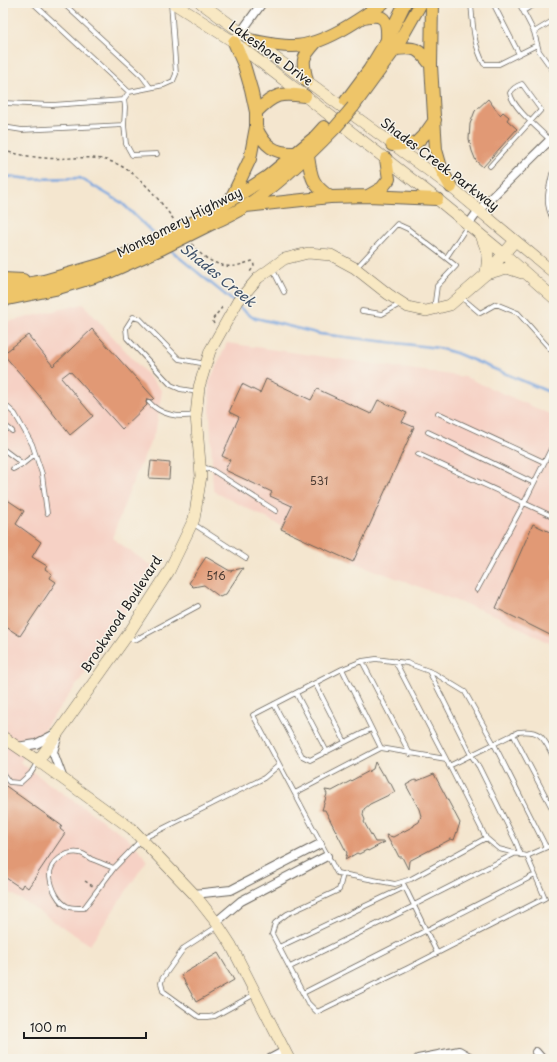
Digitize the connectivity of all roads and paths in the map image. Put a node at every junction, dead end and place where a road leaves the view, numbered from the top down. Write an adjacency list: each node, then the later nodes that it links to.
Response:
1 (33, 3): 27 (lane)
2 (63, 3): 26 (lane)
3 (172, 3): 18 (street, Lakeshore Drive); 26 (lane)
4 (201, 3): 18 (street, Lakeshore Drive)
5 (262, 3): 18 (street)
6 (383, 3): 15 (main road)
7 (405, 3): 20 (main road)
8 (421, 3): 20 (main road, Montgomery Highway)
9 (432, 3): 23 (main road)
10 (471, 3): 22 (lane)
11 (493, 3): 22 (lane)
12 (519, 3): 14 (lane)
13 (537, 3): 14 (lane)
14 (523, 11): 17 (lane)
15 (363, 17): 19 (main road); 20 (main road)
16 (554, 20): 17 (lane)
17 (534, 32): 21 (lane)
18 (242, 38): 19 (main road); 25 (street, Lakeshore Drive); 28 (street, Lakeshore Drive); 32 (main road)
19 (316, 42): 25 (main road)
20 (391, 44): 23 (main road); 31 (main road, Montgomery Highway); 31 (main road, Montgomery Highway)
21 (537, 45): 22 (lane); 24 (lane)
22 (519, 54)
23 (431, 65): 33 (main road)
24 (554, 72)
25 (307, 81): 40 (street, Shades Creek Parkway)
26 (150, 87): 27 (lane)
27 (129, 92): 29 (lane)
28 (305, 96): 32 (main road); 34 (street, Lakeshore Drive)
29 (124, 100): 30 (lane); 36 (lane)
30 (3, 103)
31 (349, 104): 34 (main road, Montgomery Highway)
32 (256, 112): 38 (main road)
33 (435, 120): 40 (main road); 48 (main road)
34 (331, 122): 42 (main road, Montgomery Highway); 44 (main road, Montgomery Highway); 45 (street)
35 (531, 122): 35 (lane); 39 (lane); 46 (lane)
36 (124, 125): 37 (lane); 43 (lane)
37 (3, 127)
38 (256, 127): 42 (main road); 53 (main road)
39 (552, 138): 56 (street)
40 (392, 145): 48 (street, Shades Creek Parkway)
41 (3, 152): 60 (path)
42 (295, 153): 53 (main road, Montgomery Highway)
43 (157, 154)
44 (308, 156): 51 (main road); 55 (main road, Montgomery Highway)
45 (386, 159): 49 (main road); 54 (street)
46 (490, 166)
47 (554, 172): 50 (lane)
48 (451, 187): 56 (street, Shades Creek Parkway)
49 (368, 196): 51 (main road); 54 (main road)
50 (547, 196): 52 (lane); 58 (lane)
51 (330, 197): 55 (main road)
52 (554, 197)
53 (231, 199): 57 (main road, Montgomery Highway)
54 (437, 199): 59 (street)
55 (246, 206): 57 (main road, Montgomery Highway)
56 (479, 210): 59 (street); 62 (street, Shades Creek Parkway)
57 (211, 219): 66 (main road, Montgomery Highway, bridge)
58 (554, 221)
59 (468, 225): 61 (street); 65 (lane)
60 (178, 226)
61 (482, 237): 64 (street); 71 (street)
62 (515, 241): 64 (street, Brookwood Boulevard); 70 (street, Shades Creek Parkway)
63 (191, 243): 69 (path)
64 (504, 254): 71 (street, Brookwood Boulevard); 72 (street)
65 (446, 258): 68 (lane); 81 (lane)
66 (105, 268): 74 (main road, Montgomery Highway); 79 (main road, Montgomery Highway)
67 (272, 268): 68 (street, Brookwood Boulevard); 76 (lane); 84 (street, Brookwood Boulevard)
68 (356, 268): 80 (street, Brookwood Boulevard)
69 (249, 272)
70 (554, 273)
71 (486, 274): 72 (street); 77 (street, Brookwood Boulevard)
72 (526, 274): 78 (street)
73 (3, 279): 74 (main road)
74 (44, 281): 75 (main road, Montgomery Highway)
75 (3, 288)
76 (284, 292)
77 (460, 296): 81 (street, Brookwood Boulevard); 85 (lane)
78 (554, 298)
79 (3, 300)
80 (402, 303): 81 (street, Brookwood Boulevard); 82 (lane)
81 (434, 309)
82 (362, 311)
83 (213, 319): 84 (path)
84 (218, 327): 86 (street, Brookwood Boulevard)
85 (554, 352)
86 (206, 364): 87 (street, Brookwood Boulevard); 87 (lane)
87 (198, 392): 91 (street, Brookwood Boulevard)
88 (149, 402): 91 (lane)
89 (3, 403): 97 (lane)
90 (438, 413): 99 (lane)
91 (196, 415): 101 (street, Brookwood Boulevard)
92 (3, 424): 93 (lane)
93 (12, 431)
94 (428, 432): 103 (lane)
95 (554, 443): 99 (lane)
96 (3, 450): 100 (lane)
97 (35, 454): 100 (lane); 106 (lane)
98 (418, 454): 104 (lane)
99 (544, 462): 103 (lane)
100 (23, 464): 102 (lane)
101 (200, 466): 105 (lane); 108 (street, Brookwood Boulevard)
102 (13, 469)
103 (534, 483): 104 (lane)
104 (524, 503): 107 (lane); 110 (lane)
105 (276, 511)
106 (47, 513)
107 (554, 517)
108 (192, 523): 109 (lane); 112 (street, Brookwood Boulevard)
109 (246, 558)
110 (477, 590)
111 (198, 606): 112 (lane)
112 (126, 636): 121 (street, Brookwood Boulevard)
113 (362, 660): 114 (lane); 115 (lane); 129 (lane)
114 (395, 661): 116 (lane); 132 (lane)
115 (342, 669): 117 (lane); 120 (lane)
116 (429, 671): 125 (lane); 130 (lane)
117 (315, 683): 118 (lane); 124 (lane)
118 (296, 693): 119 (lane); 128 (lane)
119 (274, 704): 128 (lane); 134 (lane)
120 (371, 729): 124 (lane); 127 (lane)
121 (58, 733): 126 (street, Brookwood Boulevard); 133 (street, Brookwood Boulevard); 137 (street, Brookwood Boulevard)
122 (513, 734): 125 (lane); 131 (lane); 139 (lane)
123 (3, 737): 126 (street)
124 (345, 742): 128 (lane)
125 (494, 744): 130 (lane); 144 (lane)
126 (18, 746): 133 (street)
127 (381, 748): 129 (lane); 138 (lane)
128 (327, 752)
129 (410, 754): 132 (lane)
130 (471, 755): 135 (lane); 146 (lane)
131 (554, 758)
132 (446, 759): 135 (lane)
133 (38, 761): 136 (lane); 137 (street)
134 (279, 765): 138 (lane); 141 (lane)
135 (449, 766): 140 (lane)
136 (3, 774)
137 (63, 779): 141 (street)
138 (295, 793): 142 (lane)
139 (554, 812)
140 (486, 838): 145 (lane); 153 (lane)
141 (142, 839): 149 (lane); 156 (street)
142 (320, 844): 147 (lane); 156 (street)
143 (554, 844): 144 (lane)
144 (546, 847): 148 (lane)
145 (516, 853): 146 (lane); 157 (lane)
146 (521, 855): 148 (lane)
147 (327, 856): 150 (lane); 158 (street)
148 (526, 856): 151 (lane)
149 (114, 868): 155 (lane); 155 (lane)
150 (343, 874): 153 (lane); 160 (lane)
151 (535, 875): 159 (lane); 161 (lane)
152 (85, 881): 155 (path)
153 (402, 882): 154 (lane)
154 (405, 887): 157 (lane); 160 (lane)
155 (98, 890)
156 (194, 894): 158 (street)
157 (414, 906): 159 (lane); 162 (lane)
158 (217, 924): 164 (street); 164 (lane)
159 (426, 929): 161 (lane); 163 (lane)
160 (279, 947): 162 (lane)
161 (437, 953): 163 (lane)
162 (290, 967): 163 (lane)
163 (303, 993)
164 (256, 994): 166 (street)
165 (536, 1052): 170 (street)
166 (287, 1055): 167 (street)
167 (270, 1059)
168 (418, 1059): 169 (street)
169 (473, 1059)
170 (542, 1059)

